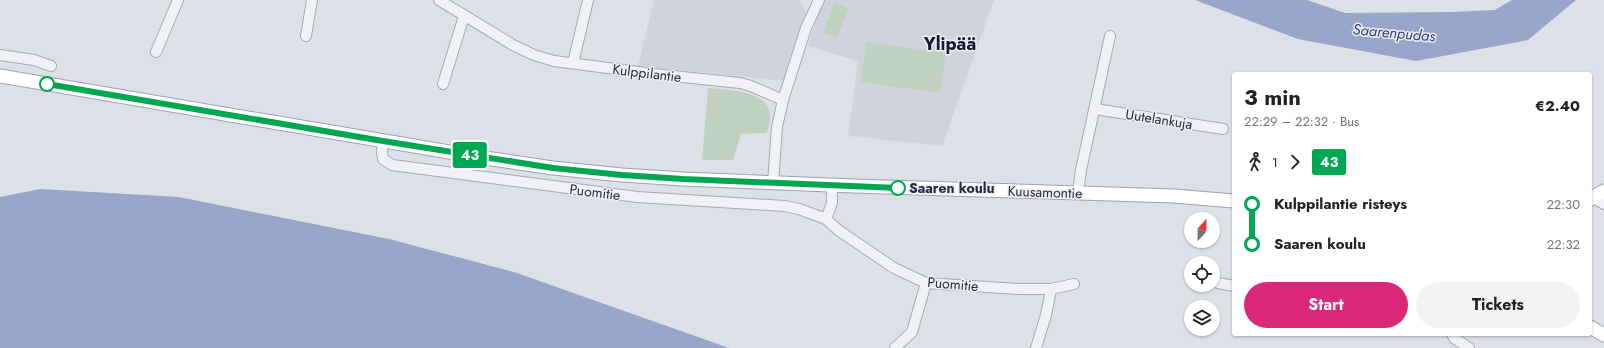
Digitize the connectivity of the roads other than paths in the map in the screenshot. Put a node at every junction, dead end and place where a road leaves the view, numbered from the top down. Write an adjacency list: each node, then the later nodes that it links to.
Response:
1 (178, 0): 9 (street)
2 (312, 0): 7 (street)
3 (438, 0): 6 (street, Kulppilantie)
4 (588, 0): 11 (street)
5 (819, 0): 15 (street)
6 (464, 16): 11 (street, Kulppilantie); 14 (street)
7 (306, 36)
8 (1110, 36): 16 (street)
9 (156, 52)
10 (0, 55): 12 (street)
11 (573, 63): 15 (street, Kulppilantie)
12 (51, 66)
13 (0, 76): 18 (main road, Kuusamontie)
14 (443, 84)
15 (783, 100): 19 (street)
16 (1094, 109): 17 (street, Uutelankuja); 21 (street)
17 (1223, 129)
18 (383, 141): 19 (main road, Kuusamontie); 23 (street, Puomitie)
19 (773, 183): 20 (main road, Kuusamontie)
20 (832, 186): 21 (main road, Kuusamontie); 23 (street)
21 (1078, 193): 22 (main road, Kuusamontie)
22 (1232, 201)
23 (826, 219): 24 (street, Puomitie)
24 (926, 283): 28 (street, Puomitie); 32 (street)
25 (1220, 283): 27 (street)
26 (1074, 284): 28 (street, Puomitie)
27 (1232, 286)
28 (1051, 289): 33 (street)
29 (1592, 328): 30 (main road)
30 (1604, 335)
31 (1453, 336): 34 (street)
32 (895, 348)
33 (1036, 348)
34 (1469, 348)

